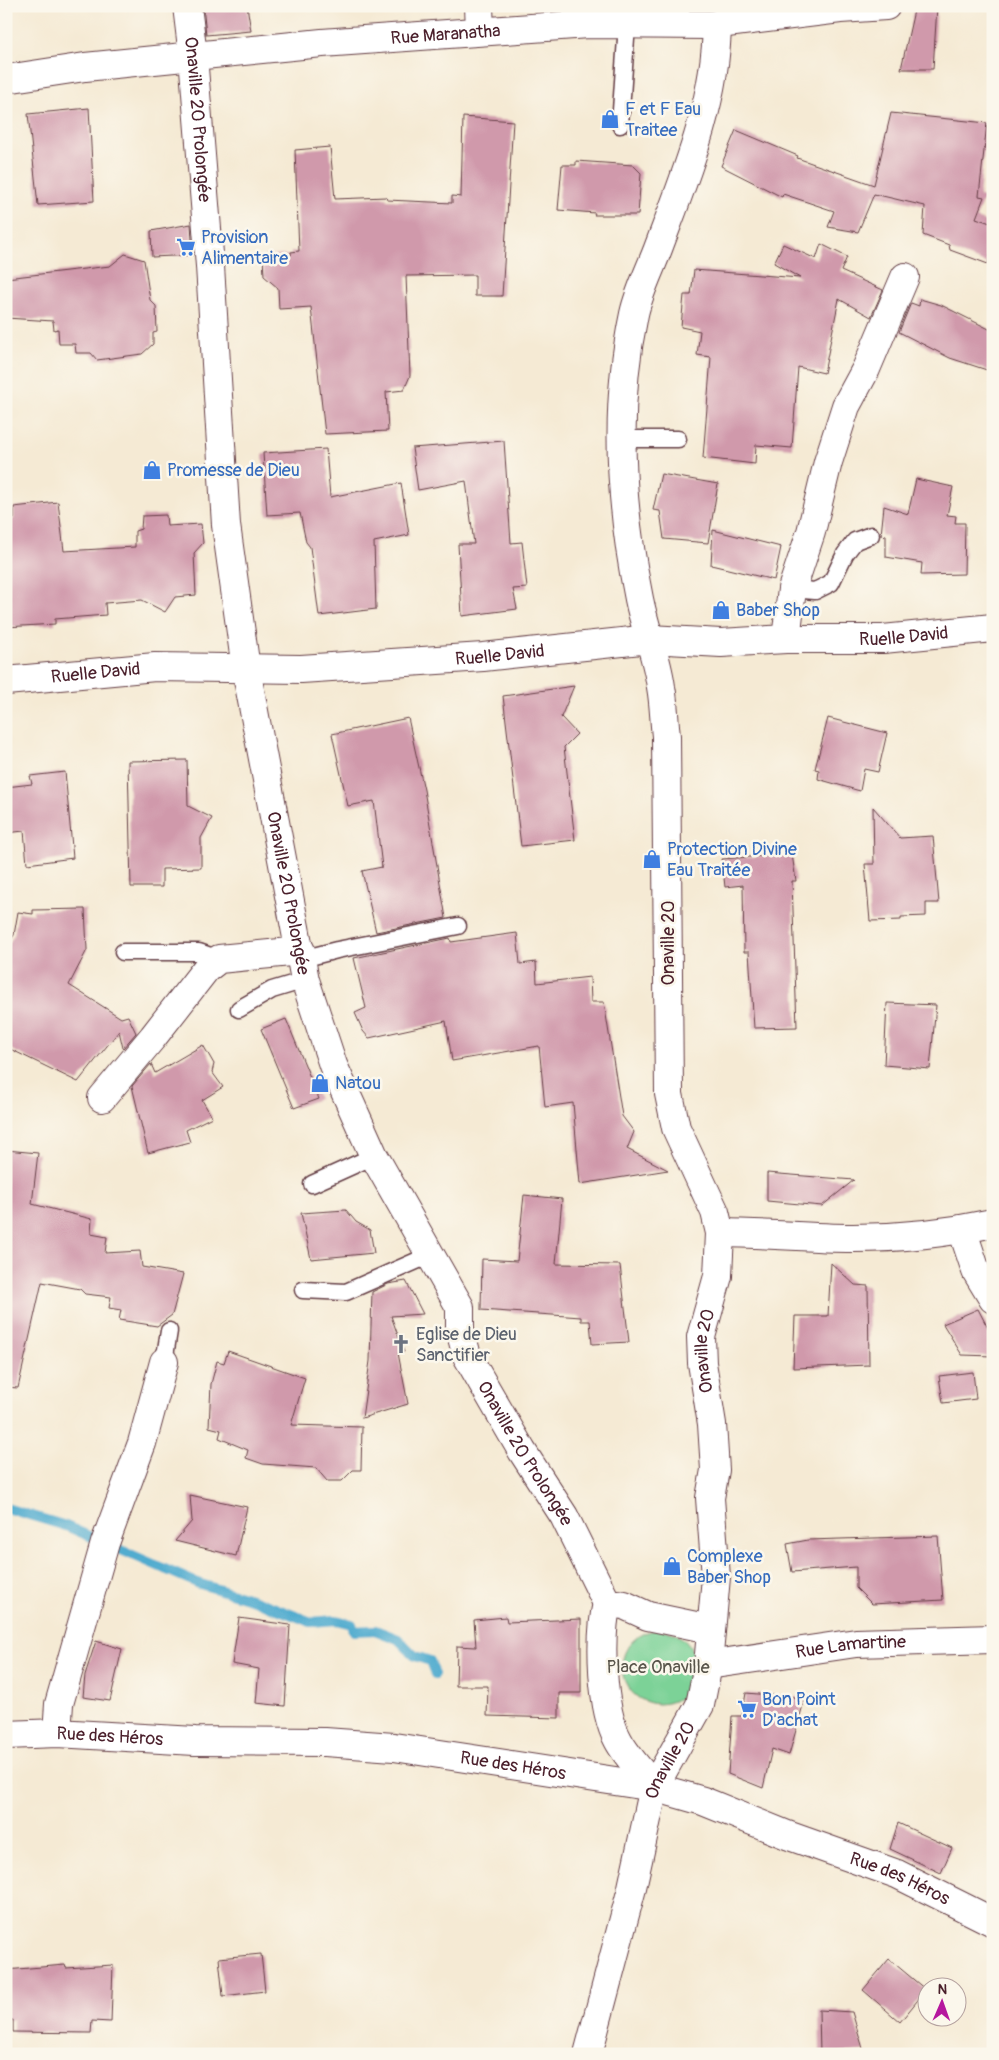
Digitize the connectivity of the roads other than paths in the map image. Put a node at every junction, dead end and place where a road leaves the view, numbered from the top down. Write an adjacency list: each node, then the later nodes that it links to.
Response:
1 (186, 6): 6 (street, Onaville 20 Prolongée)
2 (886, 6): 4 (street, Rue Maranatha)
3 (480, 18): 5 (street, Rue Maranatha); 6 (street, Rue Maranatha)
4 (714, 18): 5 (street, Rue Maranatha); 10 (street, Onaville 20)
5 (627, 24): 8 (lane)
6 (193, 56): 7 (street, Rue Maranatha); 17 (street, Onaville 20 Prolongée)
7 (6, 79)
8 (620, 125)
9 (905, 277): 13 (street)
10 (620, 439): 11 (lane); 15 (street, Onaville 20)
11 (678, 439)
12 (871, 535): 13 (lane)
13 (792, 589): 16 (street)
14 (993, 628): 16 (street, Ruelle David)
15 (650, 639): 16 (street, Ruelle David); 17 (street, Ruelle David); 29 (street, Onaville 20)
16 (786, 640)
17 (246, 669): 18 (street, Ruelle David); 22 (street, Onaville 20 Prolongée)
18 (6, 681)
19 (458, 926): 22 (lane)
20 (123, 952): 21 (lane)
21 (219, 959): 22 (street); 24 (street)
22 (303, 963): 23 (lane); 25 (street, Onaville 20 Prolongée)
23 (239, 1009)
24 (102, 1098)
25 (374, 1156): 26 (lane); 30 (street, Onaville 20 Prolongée)
26 (312, 1184)
27 (993, 1223): 28 (street)
28 (962, 1229): 29 (street); 32 (street)
29 (720, 1232): 36 (street, Onaville 20)
30 (430, 1255): 31 (lane); 35 (street, Onaville 20 Prolongée)
31 (303, 1290)
32 (993, 1299)
33 (169, 1331): 34 (lane)
34 (164, 1362): 39 (street)
35 (607, 1603): 36 (street); 41 (street)
36 (710, 1629): 38 (street, Onaville 20)
37 (993, 1639): 38 (street, Rue Lamartine)
38 (708, 1665): 41 (street, Onaville 20)
39 (57, 1733): 40 (street, Rue des Héros); 41 (street, Rue des Héros)
40 (6, 1735)
41 (654, 1787): 42 (street, Rue des Héros); 43 (street, Onaville 20)
42 (993, 1922)
43 (588, 2054)

